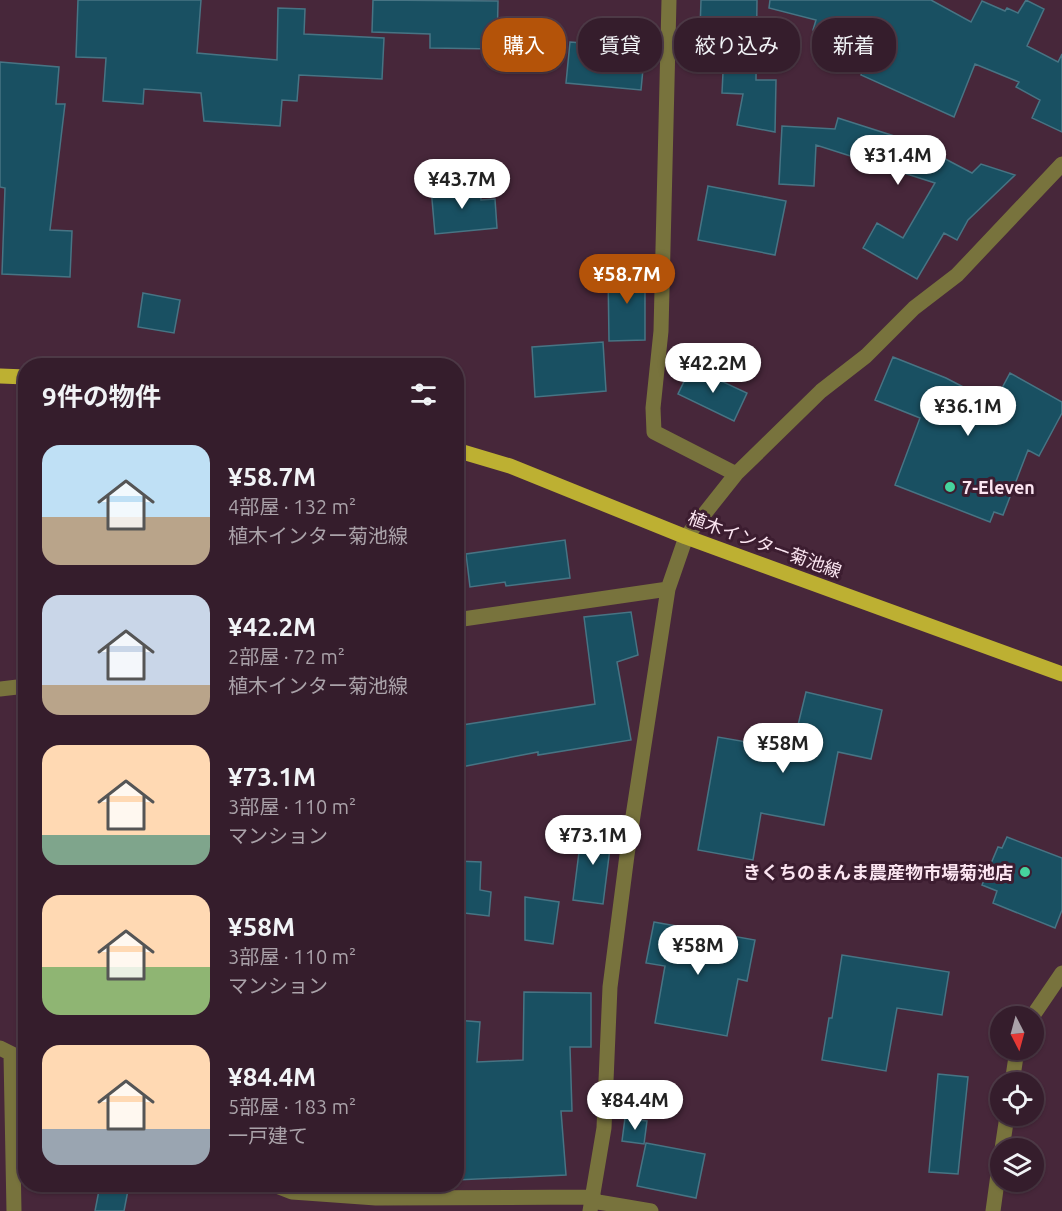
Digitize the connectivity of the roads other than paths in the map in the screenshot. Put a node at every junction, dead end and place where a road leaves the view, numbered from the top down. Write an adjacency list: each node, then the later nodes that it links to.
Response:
1 (669, 0): 6 (street)
2 (1062, 164): 6 (street)
3 (0, 376): 4 (main road)
4 (18, 377)
5 (464, 452): 7 (main road, 植木インター菊池線)
6 (736, 474): 7 (street)
7 (686, 537): 8 (street); 10 (main road, 植木インター菊池線)
8 (668, 589): 9 (street); 19 (street)
9 (464, 620)
10 (1062, 674)
11 (18, 687): 12 (street)
12 (0, 689)
13 (1062, 972): 14 (street)
14 (1039, 1006)
15 (12, 1055): 20 (street)
16 (292, 1192): 18 (street)
17 (996, 1192): 22 (street)
18 (376, 1204): 19 (street)
19 (591, 1204): 21 (street)
20 (14, 1211)
21 (651, 1211)
22 (993, 1211)

